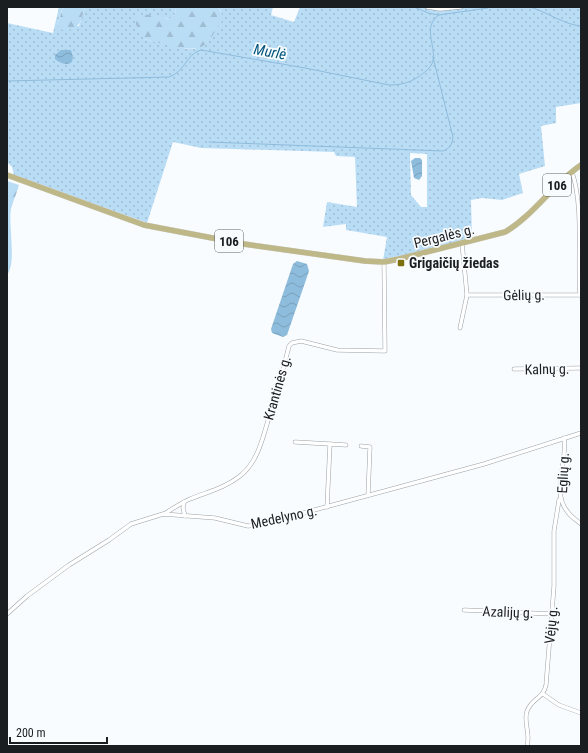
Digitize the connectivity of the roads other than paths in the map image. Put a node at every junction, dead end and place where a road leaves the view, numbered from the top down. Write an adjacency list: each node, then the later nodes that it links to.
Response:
1 (427, 7): 2 (street)
2 (461, 7)
3 (581, 165): 4 (main road, Pergalės g. / 106)
4 (572, 172): 6 (main road, Pergalės g. / 106); 9 (street)
5 (7, 175): 7 (main road, Pergalės g. / 106)
6 (462, 243): 7 (main road, Pergalės g. / 106); 8 (street)
7 (384, 262): 21 (street, Krantinės g.)
8 (467, 295): 9 (street, Gėlių g.); 10 (street)
9 (580, 295)
10 (460, 328)
11 (581, 368): 12 (street, Kalnų g.)
12 (514, 369)
13 (581, 433): 14 (street, Medelyno g.)
14 (564, 438): 19 (street, Medelyno g.); 20 (street, Eglių g.)
15 (295, 442): 16 (street)
16 (330, 444): 17 (street); 22 (street)
17 (346, 445)
18 (361, 446): 19 (street)
19 (368, 495): 22 (street, Medelyno g.)
20 (561, 498): 25 (street, Eglių g.); 28 (street, Vėjų g.)
21 (184, 502): 23 (street, Krantinės g.); 24 (street)
22 (327, 507): 24 (street, Medelyno g.)
23 (163, 514): 24 (street, Medelyno g.); 27 (street, Medelyno g.)
24 (185, 516)
25 (581, 524)
26 (464, 610): 28 (street, Azalijų g.)
27 (7, 614)
28 (552, 614): 29 (street, Vėjų g.)
29 (543, 694): 30 (street); 31 (street)
30 (581, 713)
31 (527, 746)

